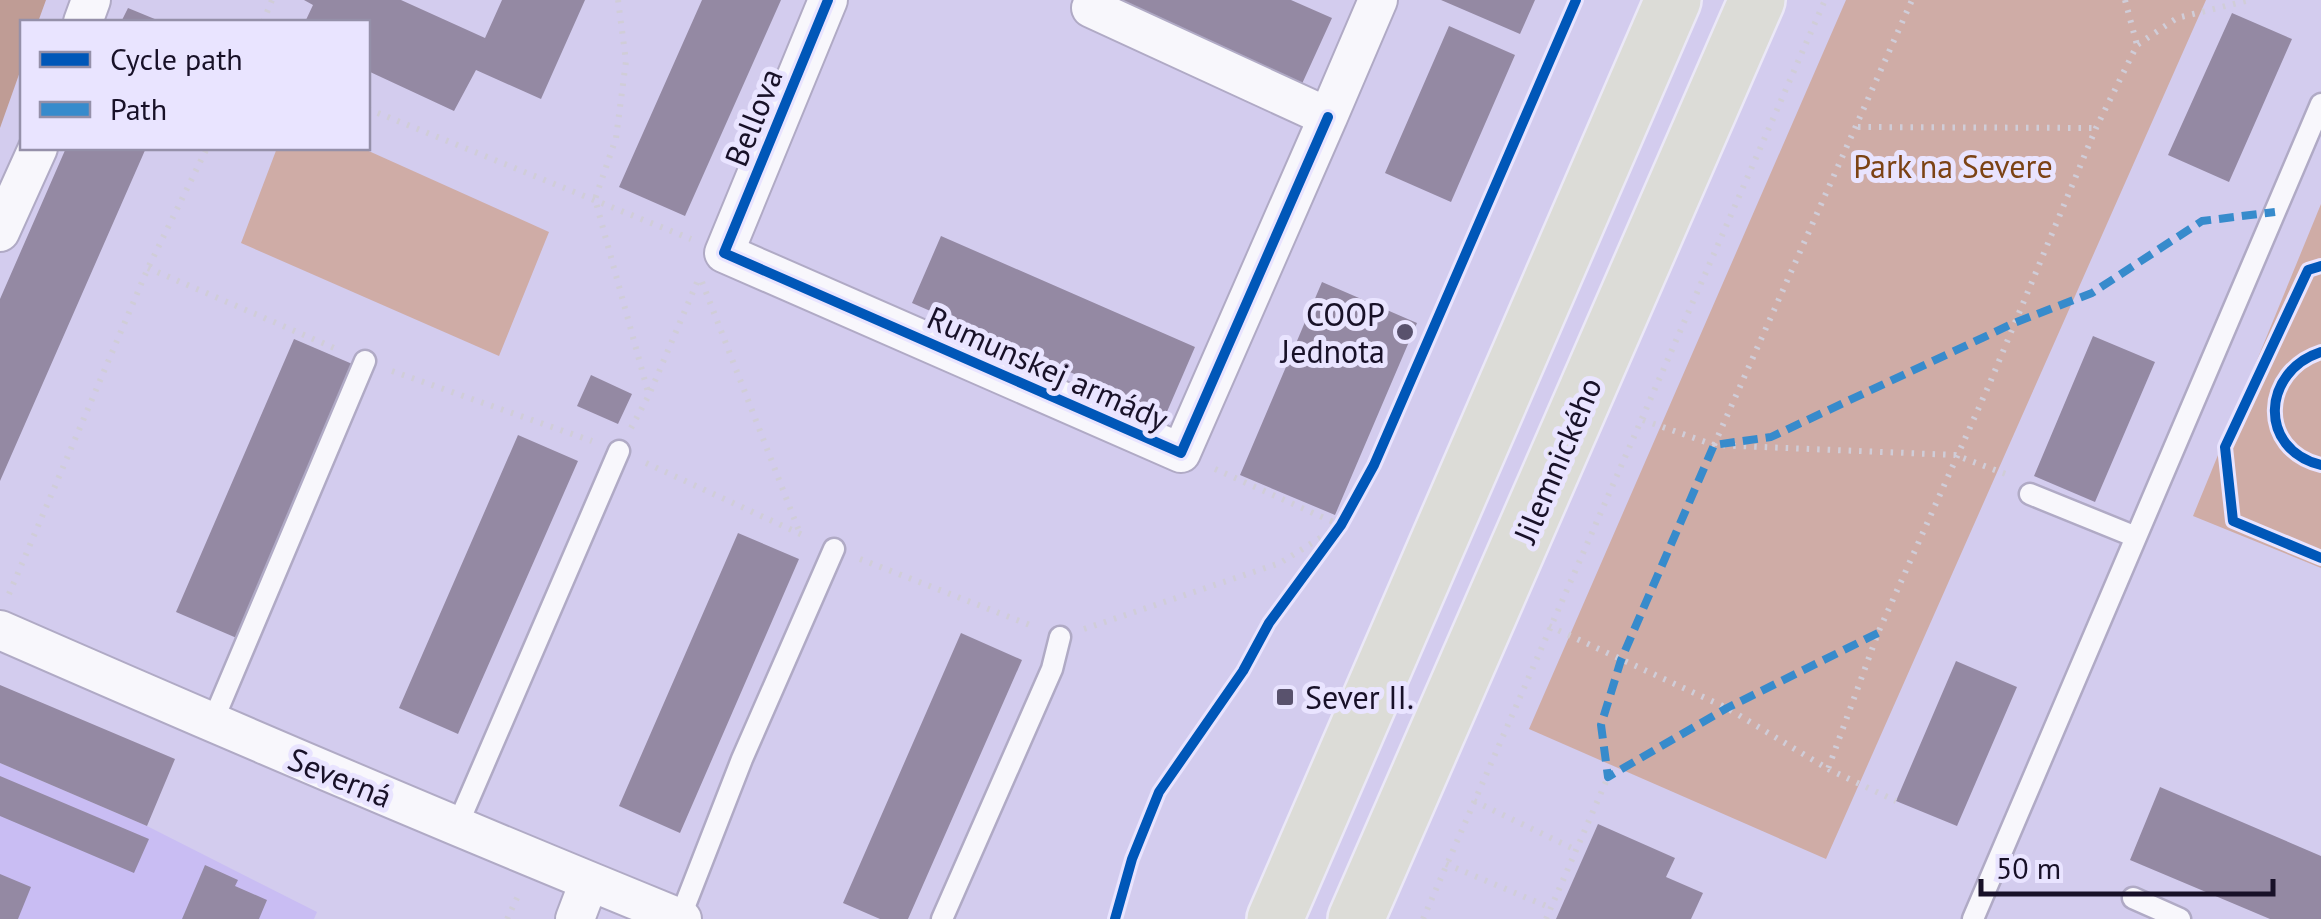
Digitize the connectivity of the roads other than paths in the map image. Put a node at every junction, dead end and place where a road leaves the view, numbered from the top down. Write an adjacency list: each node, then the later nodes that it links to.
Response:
1 (828, 0): 10 (street, Bellova)
2 (1378, 0): 7 (street, Rumunskej armády)
3 (1672, 0): 25 (main road)
4 (1756, 0): 26 (main road, Jilemnického)
5 (1091, 8): 7 (street)
6 (2321, 104): 14 (lane)
7 (1328, 117): 10 (street, Rumunskej armády)
8 (37, 150): 9 (street)
9 (0, 232)
10 (724, 253)
11 (365, 361): 18 (lane)
12 (619, 451): 19 (lane)
13 (2030, 494): 14 (lane)
14 (2136, 537): 27 (lane)
15 (834, 548): 22 (lane)
16 (4, 613): 18 (street, Severná)
17 (1060, 637): 24 (lane)
18 (212, 724): 19 (street, Severná)
19 (458, 824): 20 (street, Severná)
20 (589, 882): 22 (street, Severná); 23 (street)
21 (2133, 898): 28 (lane)
22 (681, 918)
23 (575, 919)
24 (942, 919)
25 (1275, 919)
26 (1356, 919)
27 (1973, 919)
28 (2180, 919)

